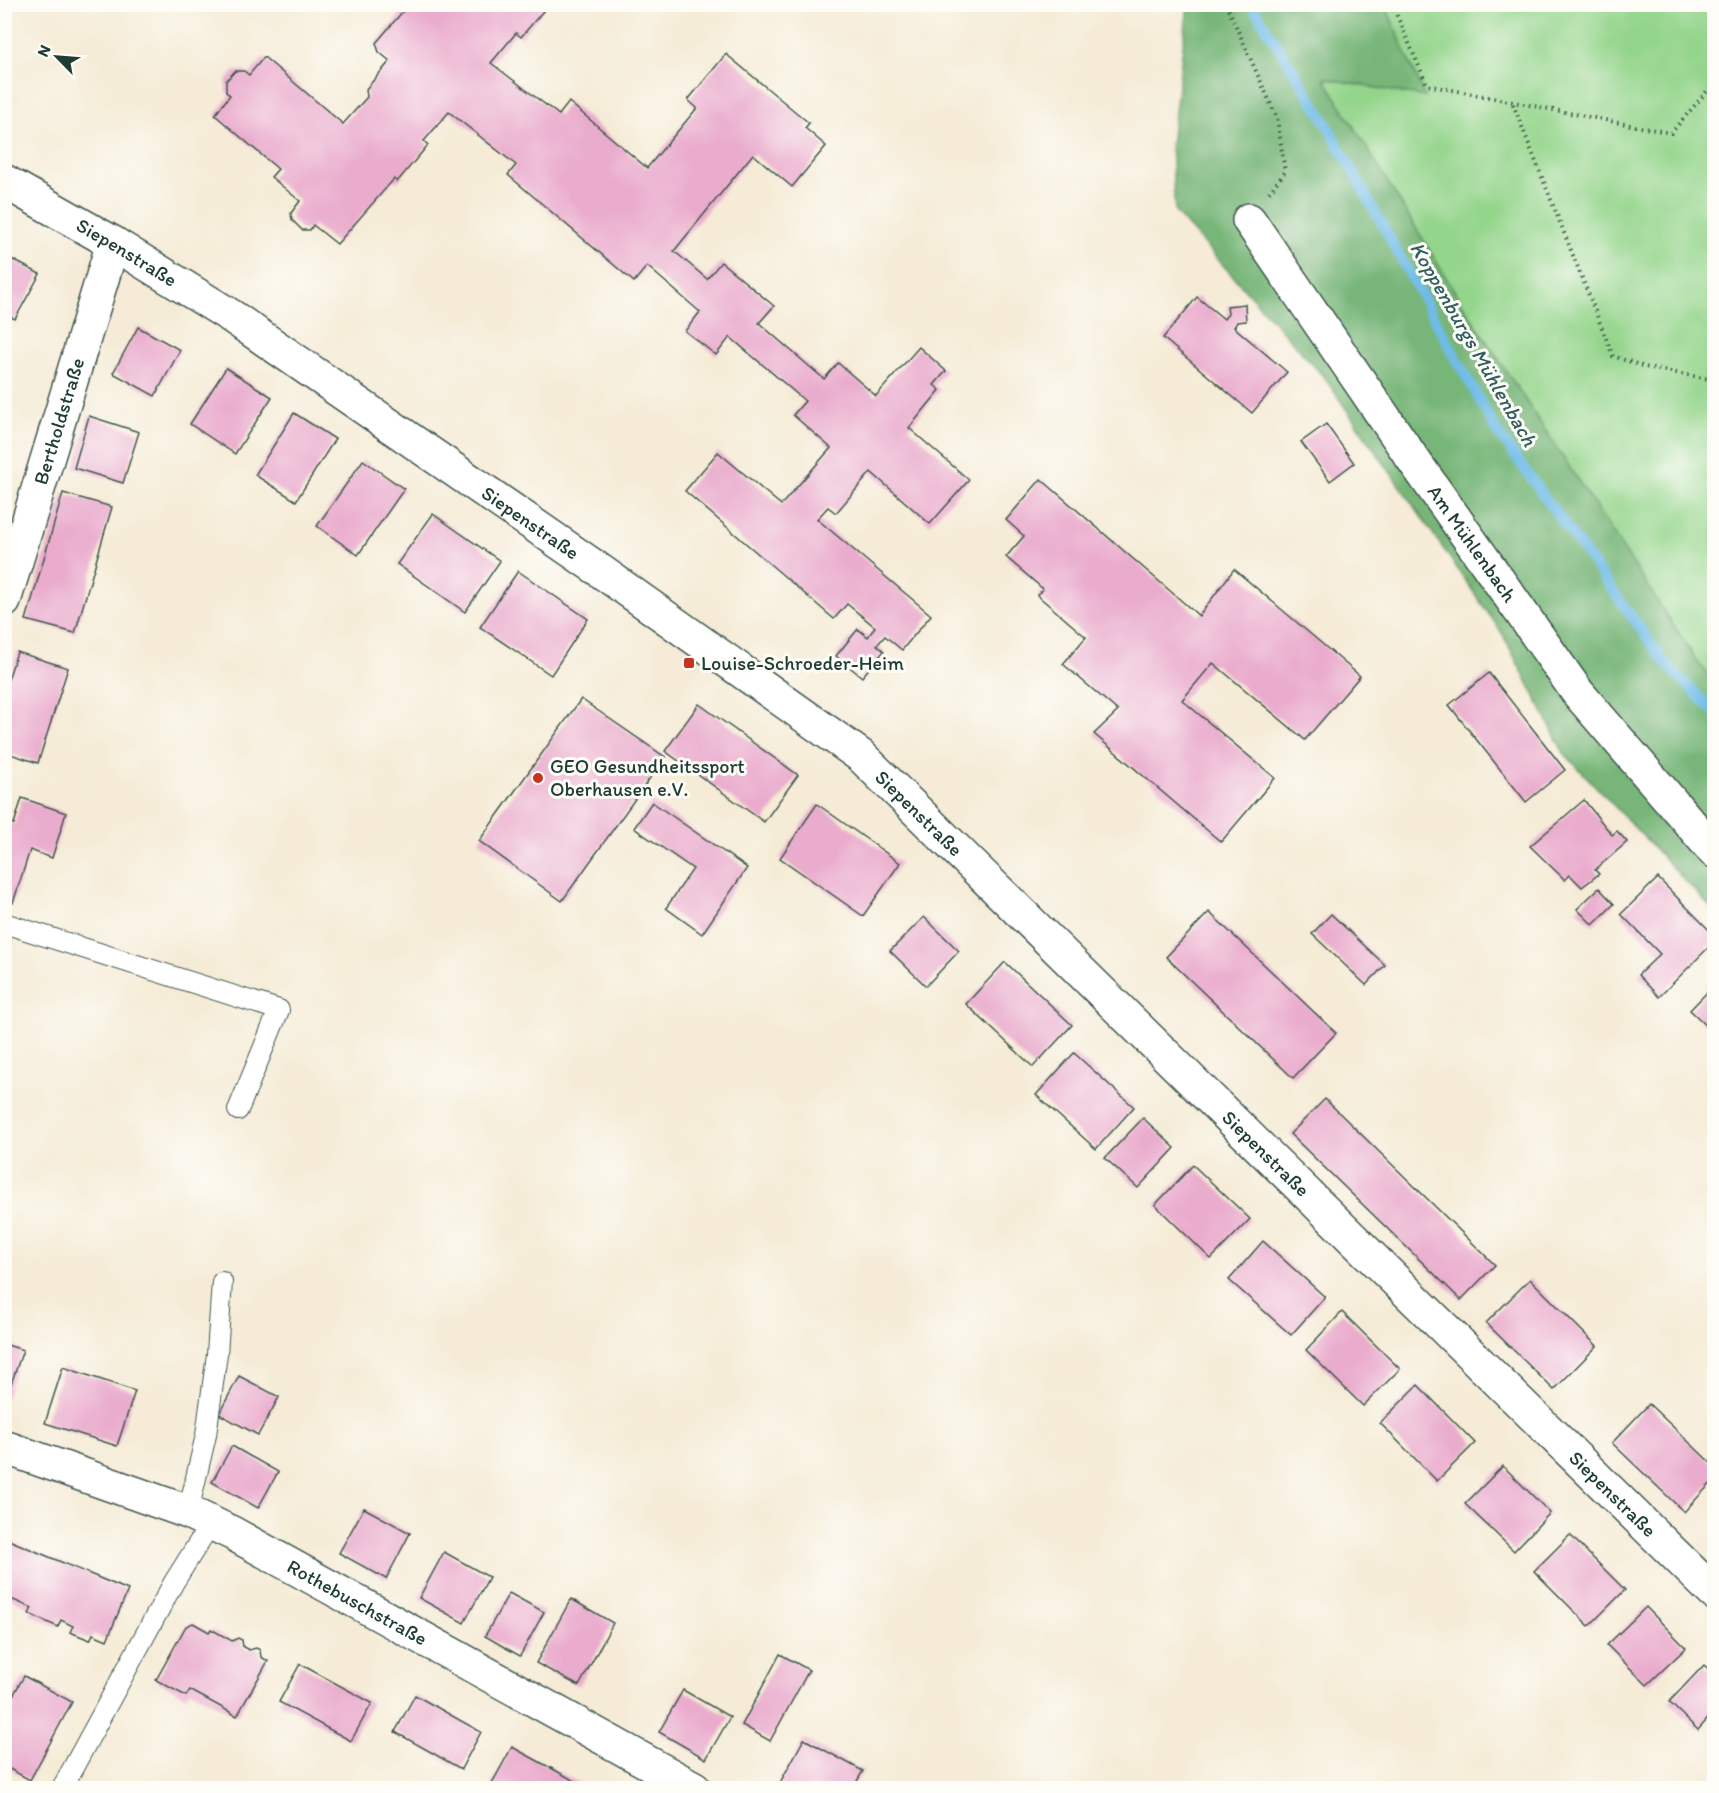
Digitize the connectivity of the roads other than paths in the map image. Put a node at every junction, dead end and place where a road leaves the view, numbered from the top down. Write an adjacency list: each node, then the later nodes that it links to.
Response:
1 (4, 181): 3 (street, Siepenstraße)
2 (1249, 220): 5 (street, Am Mühlenbach)
3 (113, 243): 4 (street, Bertholdstraße); 11 (street, Siepenstraße)
4 (4, 601)
5 (1714, 851)
6 (4, 923): 7 (lane)
7 (238, 1110)
8 (222, 1282): 10 (lane)
9 (4, 1447): 10 (street, Rothebuschstraße)
10 (199, 1518): 12 (lane); 13 (street, Rothebuschstraße)
11 (1714, 1593)
12 (62, 1788)
13 (694, 1788)

